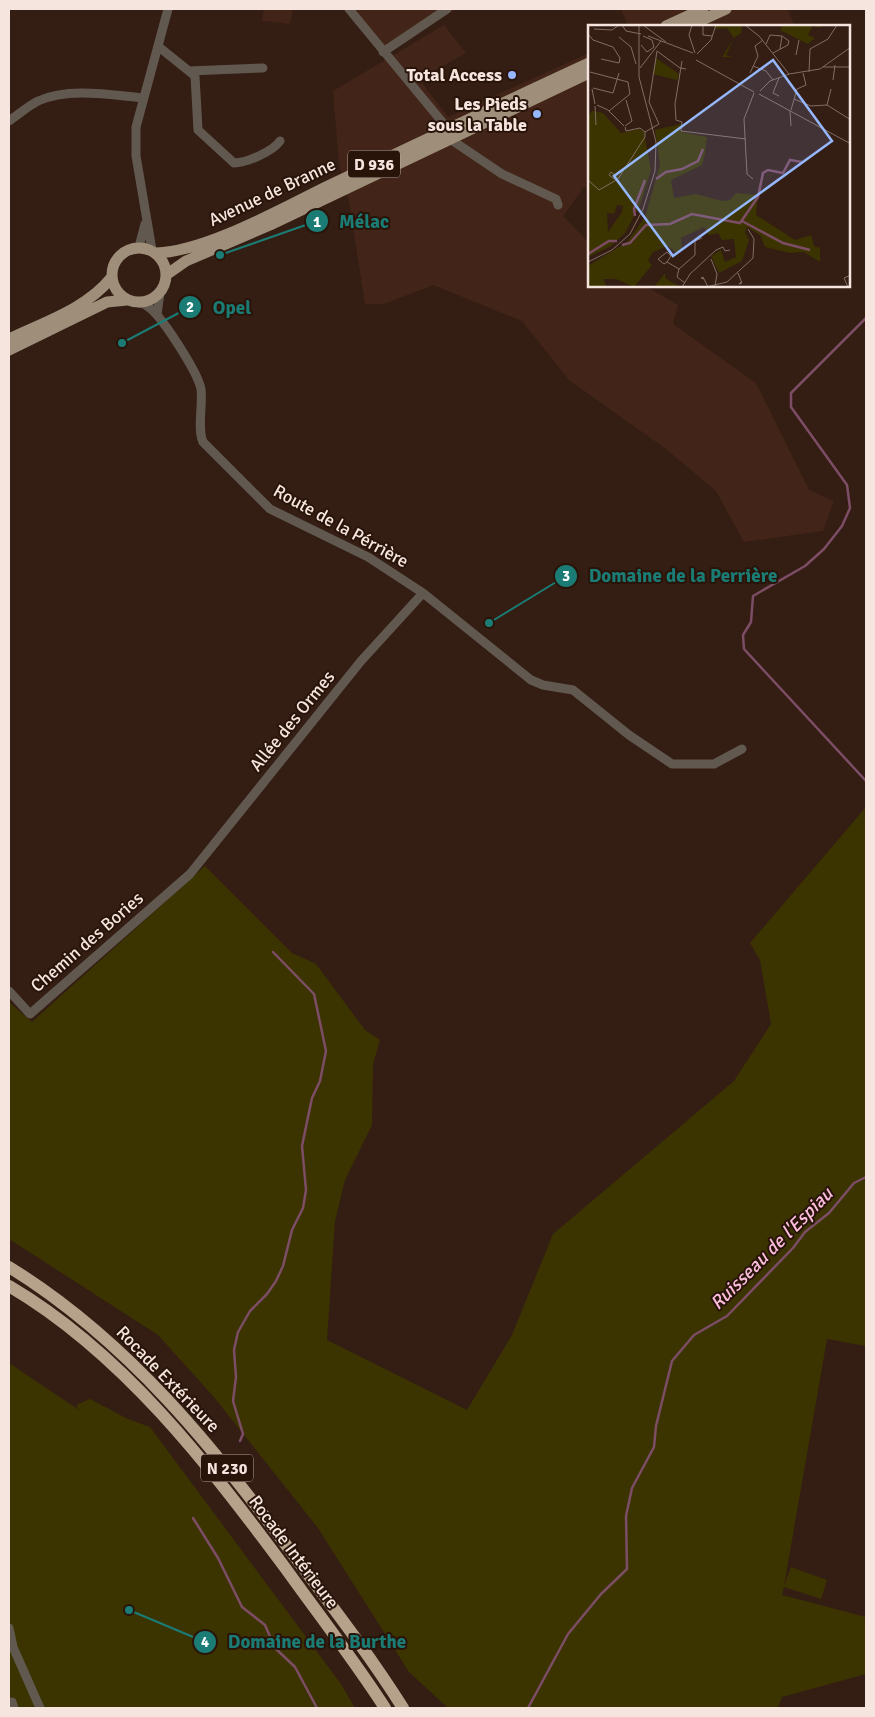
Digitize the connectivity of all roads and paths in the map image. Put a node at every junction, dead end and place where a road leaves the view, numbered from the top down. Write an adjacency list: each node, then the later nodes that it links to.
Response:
1 (168, 9): 8 (street)
2 (349, 9): 9 (street)
3 (447, 9): 9 (street)
4 (703, 9): 6 (main road)
5 (726, 9): 7 (main road)
6 (668, 25)
7 (690, 25)
8 (159, 47): 12 (street); 14 (street)
9 (384, 52): 16 (street)
10 (588, 64): 16 (main road, Avenue de Branne / D 936)
11 (262, 68): 12 (street)
12 (189, 71): 17 (street)
13 (588, 73): 16 (main road, Avenue de Branne / D 936)
14 (143, 98): 15 (street); 19 (street)
15 (9, 121)
16 (449, 134): 18 (street); 21 (main road, Avenue de Branne / D 936); 22 (main road, Avenue de Branne / D 936)
17 (280, 141)
18 (558, 204)
19 (146, 221): 20 (street); 21 (street)
20 (138, 247): 21 (main road); 23 (main road)
21 (154, 252): 22 (main road)
22 (166, 275): 24 (main road)
23 (111, 278): 25 (main road); 27 (main road)
24 (160, 293): 25 (main road); 26 (street)
25 (132, 301): 26 (street); 28 (main road)
26 (157, 315): 29 (street, Route de la Pérrière)
27 (9, 339)
28 (9, 350)
29 (423, 593): 30 (street, Route de la Pérrière); 31 (street, Allée des Ormes)
30 (742, 748)
31 (190, 874): 32 (street, Chemin des Bories)
32 (9, 991)
33 (9, 1267): 40 (highway, Rocade Extérieure / N 230)
34 (9, 1286): 39 (highway, Rocade Intérieure / N 230)
35 (9, 1628): 38 (street)
36 (9, 1703): 37 (street)
37 (14, 1708)
38 (40, 1708)
39 (385, 1708)
40 (403, 1708)

